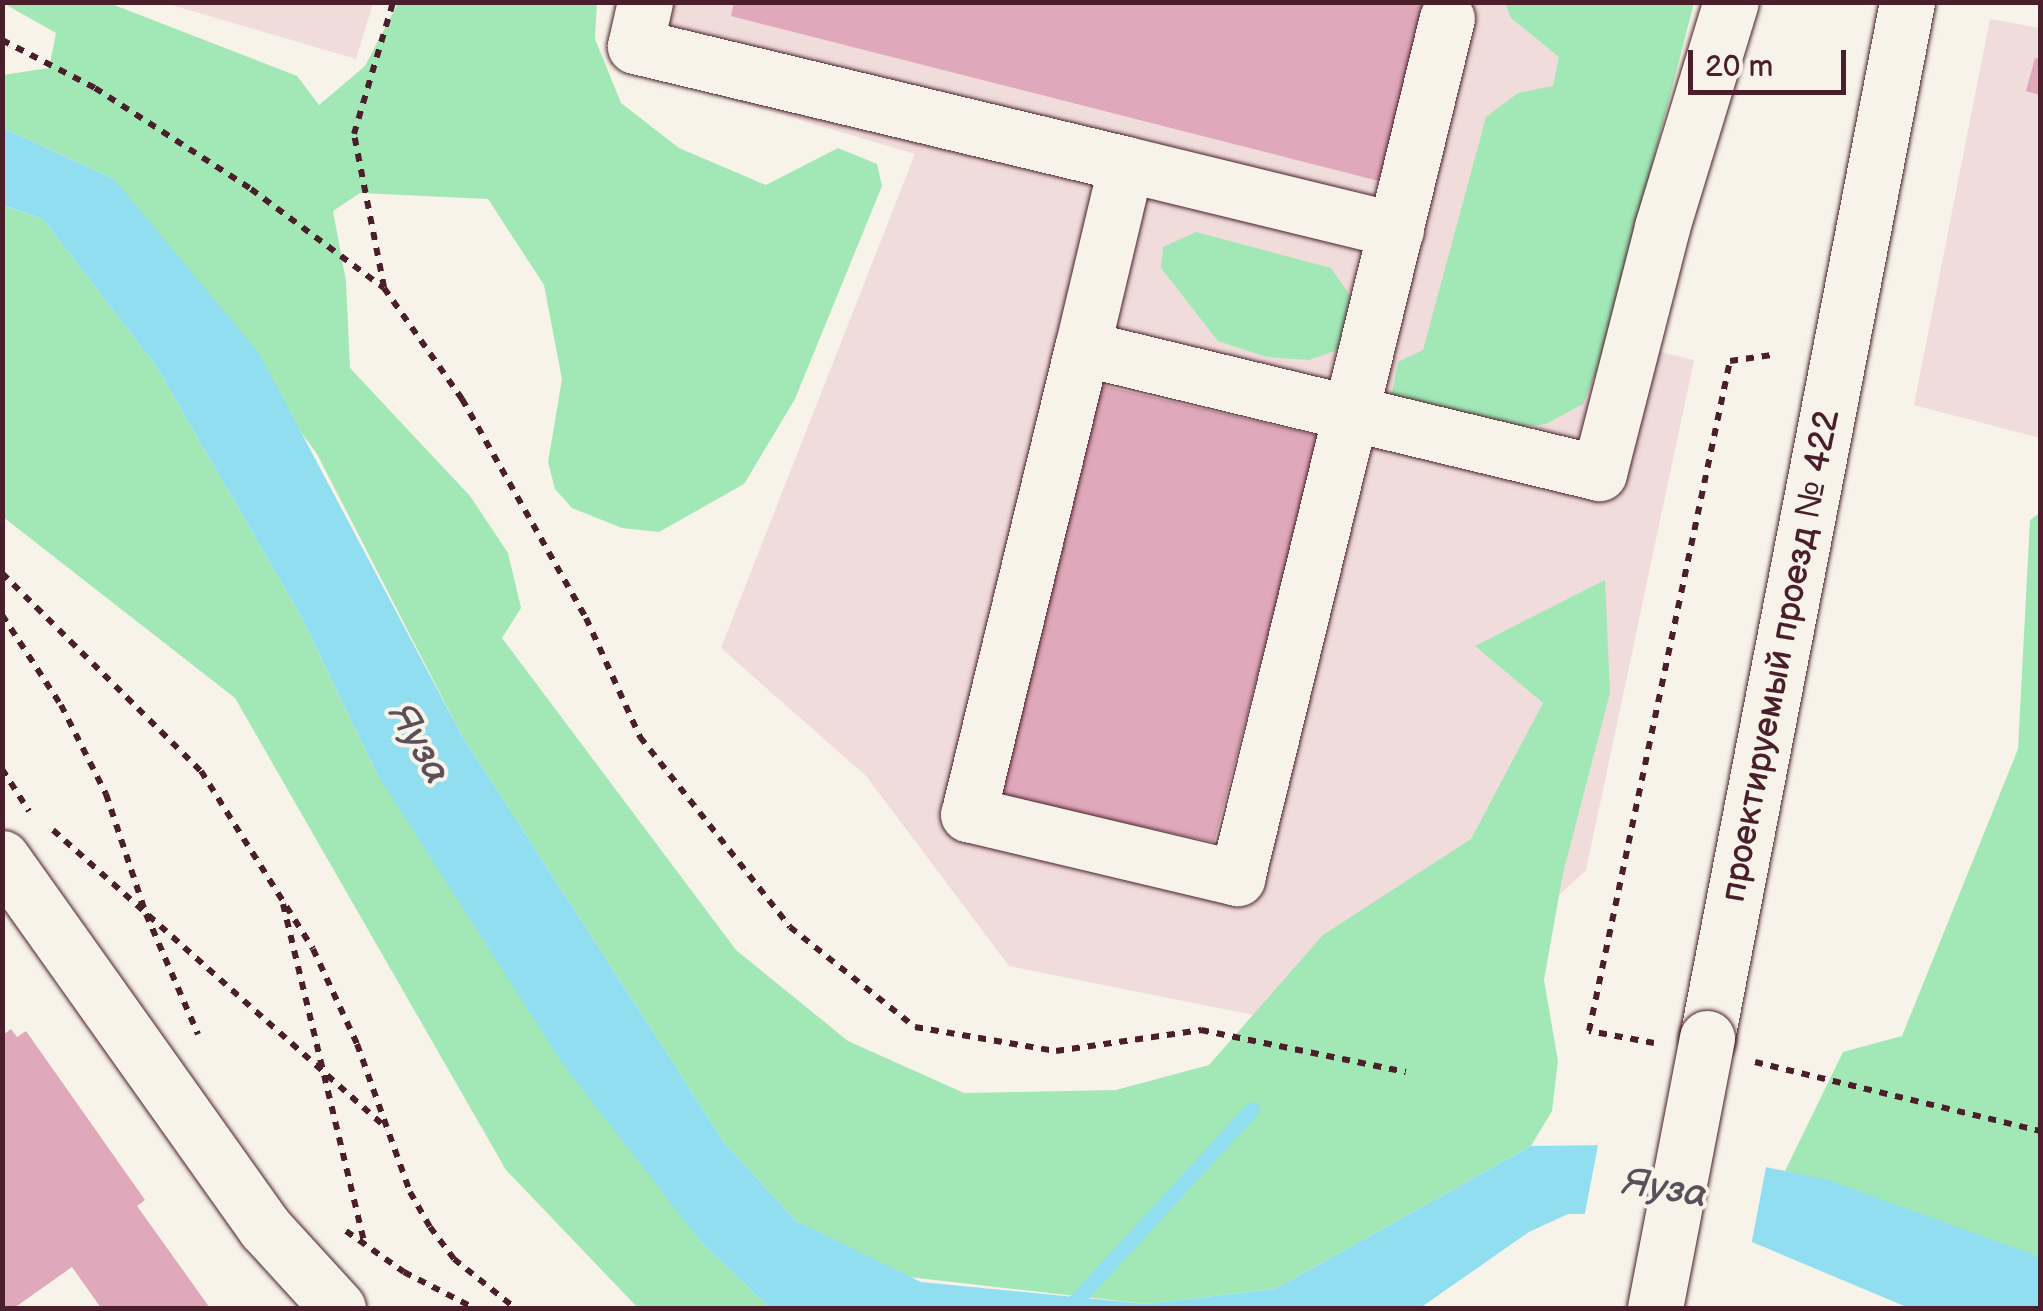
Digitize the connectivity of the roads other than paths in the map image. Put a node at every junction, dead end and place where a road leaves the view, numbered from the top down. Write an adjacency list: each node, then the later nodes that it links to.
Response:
1 (645, 2): 5 (street)
2 (1732, 2): 8 (street)
3 (1907, 2): 11 (street, проектируемый проезд № 422, bridge)
4 (1447, 18): 6 (street)
5 (1126, 164): 6 (street); 7 (street)
6 (1396, 230): 8 (street)
7 (1082, 348): 8 (street); 8 (street)
8 (1350, 413)
9 (2, 858): 10 (street)
10 (338, 1308)
11 (1655, 1308)

